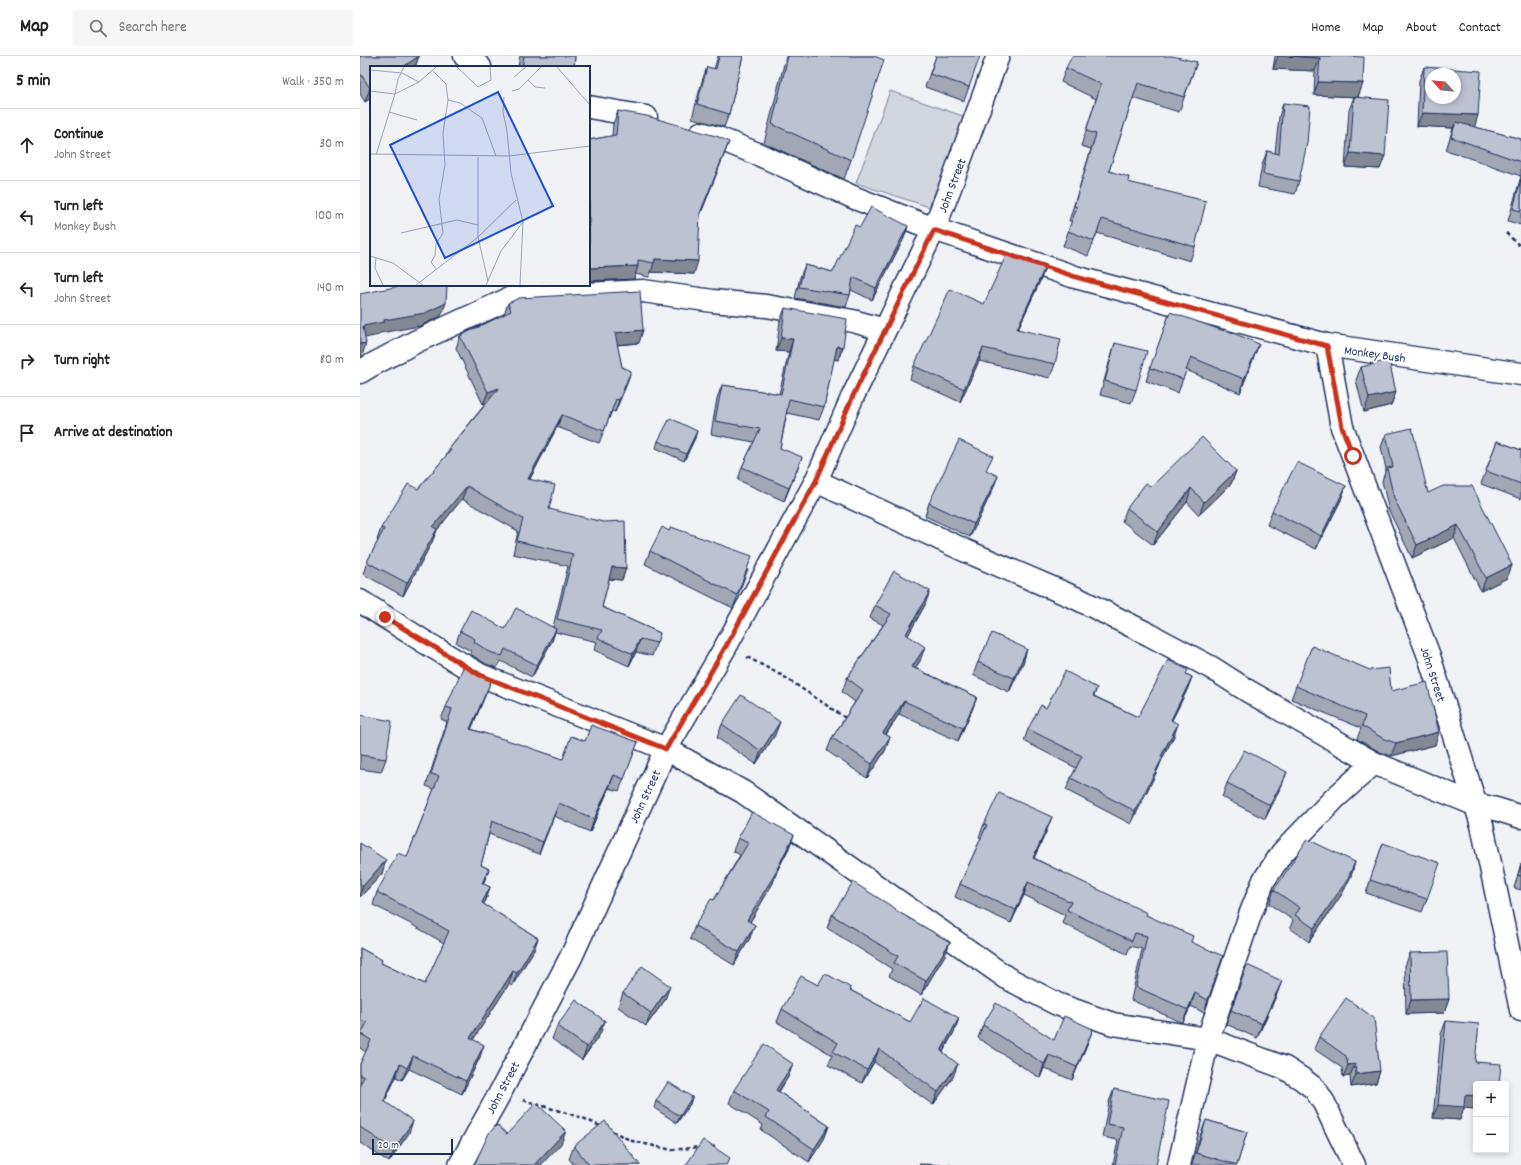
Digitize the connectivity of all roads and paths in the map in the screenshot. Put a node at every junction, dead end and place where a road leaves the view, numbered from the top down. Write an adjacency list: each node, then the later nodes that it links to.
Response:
1 (465, 56): 3 (street)
2 (998, 56): 5 (street, John Street)
3 (479, 66)
4 (590, 107): 5 (street, Monkey Bush)
5 (934, 230): 8 (street, John Street); 9 (street, Monkey Bush)
6 (1506, 233): 7 (path)
7 (1521, 247)
8 (885, 330): 10 (street); 12 (street, John Street)
9 (1327, 346): 11 (street, Monkey Bush); 18 (street, John Street)
10 (360, 372)
11 (1521, 374)
12 (816, 481): 14 (street, John Street); 17 (street)
13 (360, 601): 16 (street)
14 (726, 646): 15 (path); 16 (street, John Street)
15 (849, 720)
16 (666, 749): 21 (street); 22 (street, John Street)
17 (1374, 763): 18 (street); 21 (street)
18 (1474, 804): 19 (street); 20 (street, John Street)
19 (1521, 817)
20 (1521, 1010)
21 (1208, 1039): 29 (street); 30 (street)
22 (500, 1093): 23 (path); 28 (street, John Street)
23 (604, 1128)
24 (611, 1131): 27 (path)
25 (710, 1146): 26 (path)
26 (718, 1146)
27 (703, 1147)
28 (460, 1165)
29 (1179, 1165)
30 (1354, 1165)

